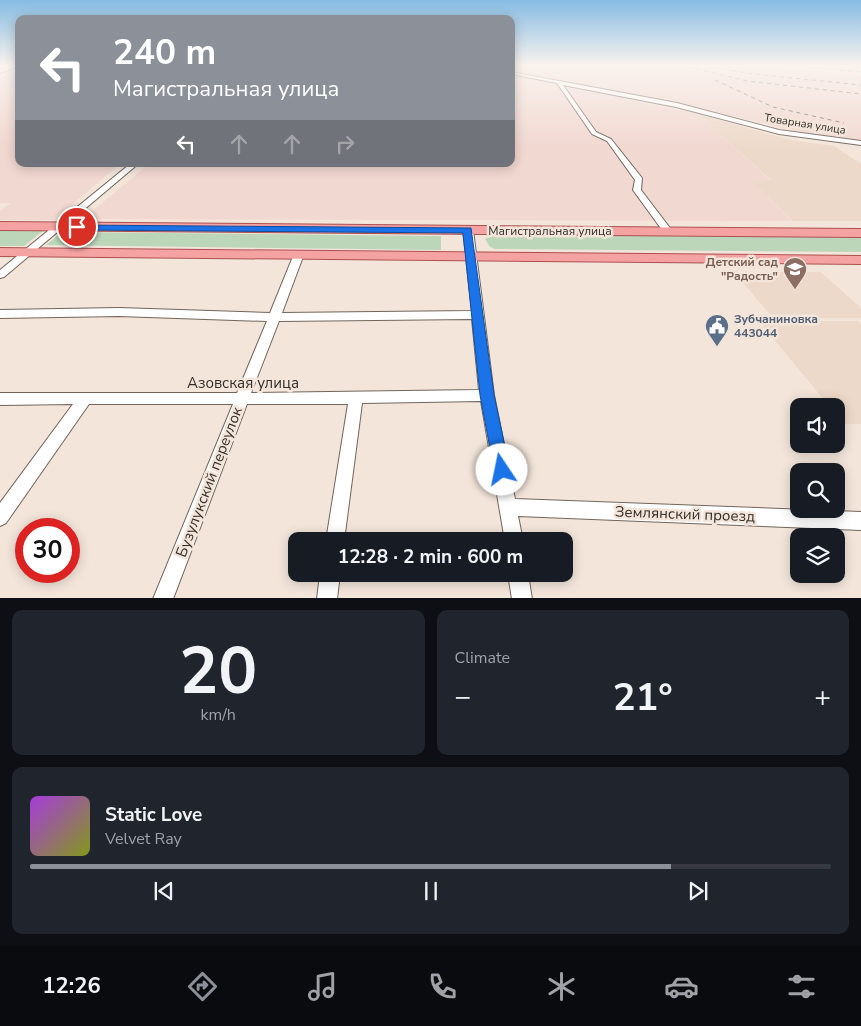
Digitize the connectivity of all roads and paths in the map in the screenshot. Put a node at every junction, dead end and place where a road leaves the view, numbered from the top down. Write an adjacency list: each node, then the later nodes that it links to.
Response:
1 (566, 93): 8 (street)
2 (618, 93): 3 (street, Товарная улица)
3 (861, 143)
4 (130, 167): 6 (street)
5 (0, 226): 6 (main road, Магистральная улица)
6 (58, 227): 7 (main road, Магистральная улица); 11 (street)
7 (468, 230): 8 (main road, Магистральная улица); 13 (street)
8 (668, 232): 9 (main road, Магистральная улица)
9 (861, 233)
10 (0, 252): 11 (main road, Магистральная улица)
11 (28, 252): 12 (main road, Магистральная улица); 15 (street)
12 (299, 254): 13 (main road, Магистральная улица); 18 (street, Бузулукский переулок)
13 (471, 256): 14 (main road, Магистральная улица); 17 (street)
14 (861, 260)
15 (0, 275)
16 (0, 314): 18 (street)
17 (478, 315): 18 (street); 19 (street)
18 (274, 317): 22 (street, Бузулукский переулок)
19 (487, 395): 20 (street, Азовская улица); 24 (street)
20 (356, 398): 22 (street, Азовская улица); 27 (street)
21 (0, 399): 23 (street, Азовская улица)
22 (241, 399): 23 (street, Азовская улица); 31 (street, Бузулукский переулок)
23 (84, 400): 25 (street)
24 (509, 507): 26 (street, Землянский проезд); 28 (street)
25 (0, 517)
26 (860, 523)
27 (336, 532)
28 (513, 532)
29 (329, 582): 32 (street)
30 (519, 582): 33 (street)
31 (163, 598)
32 (327, 598)
33 (522, 598)

